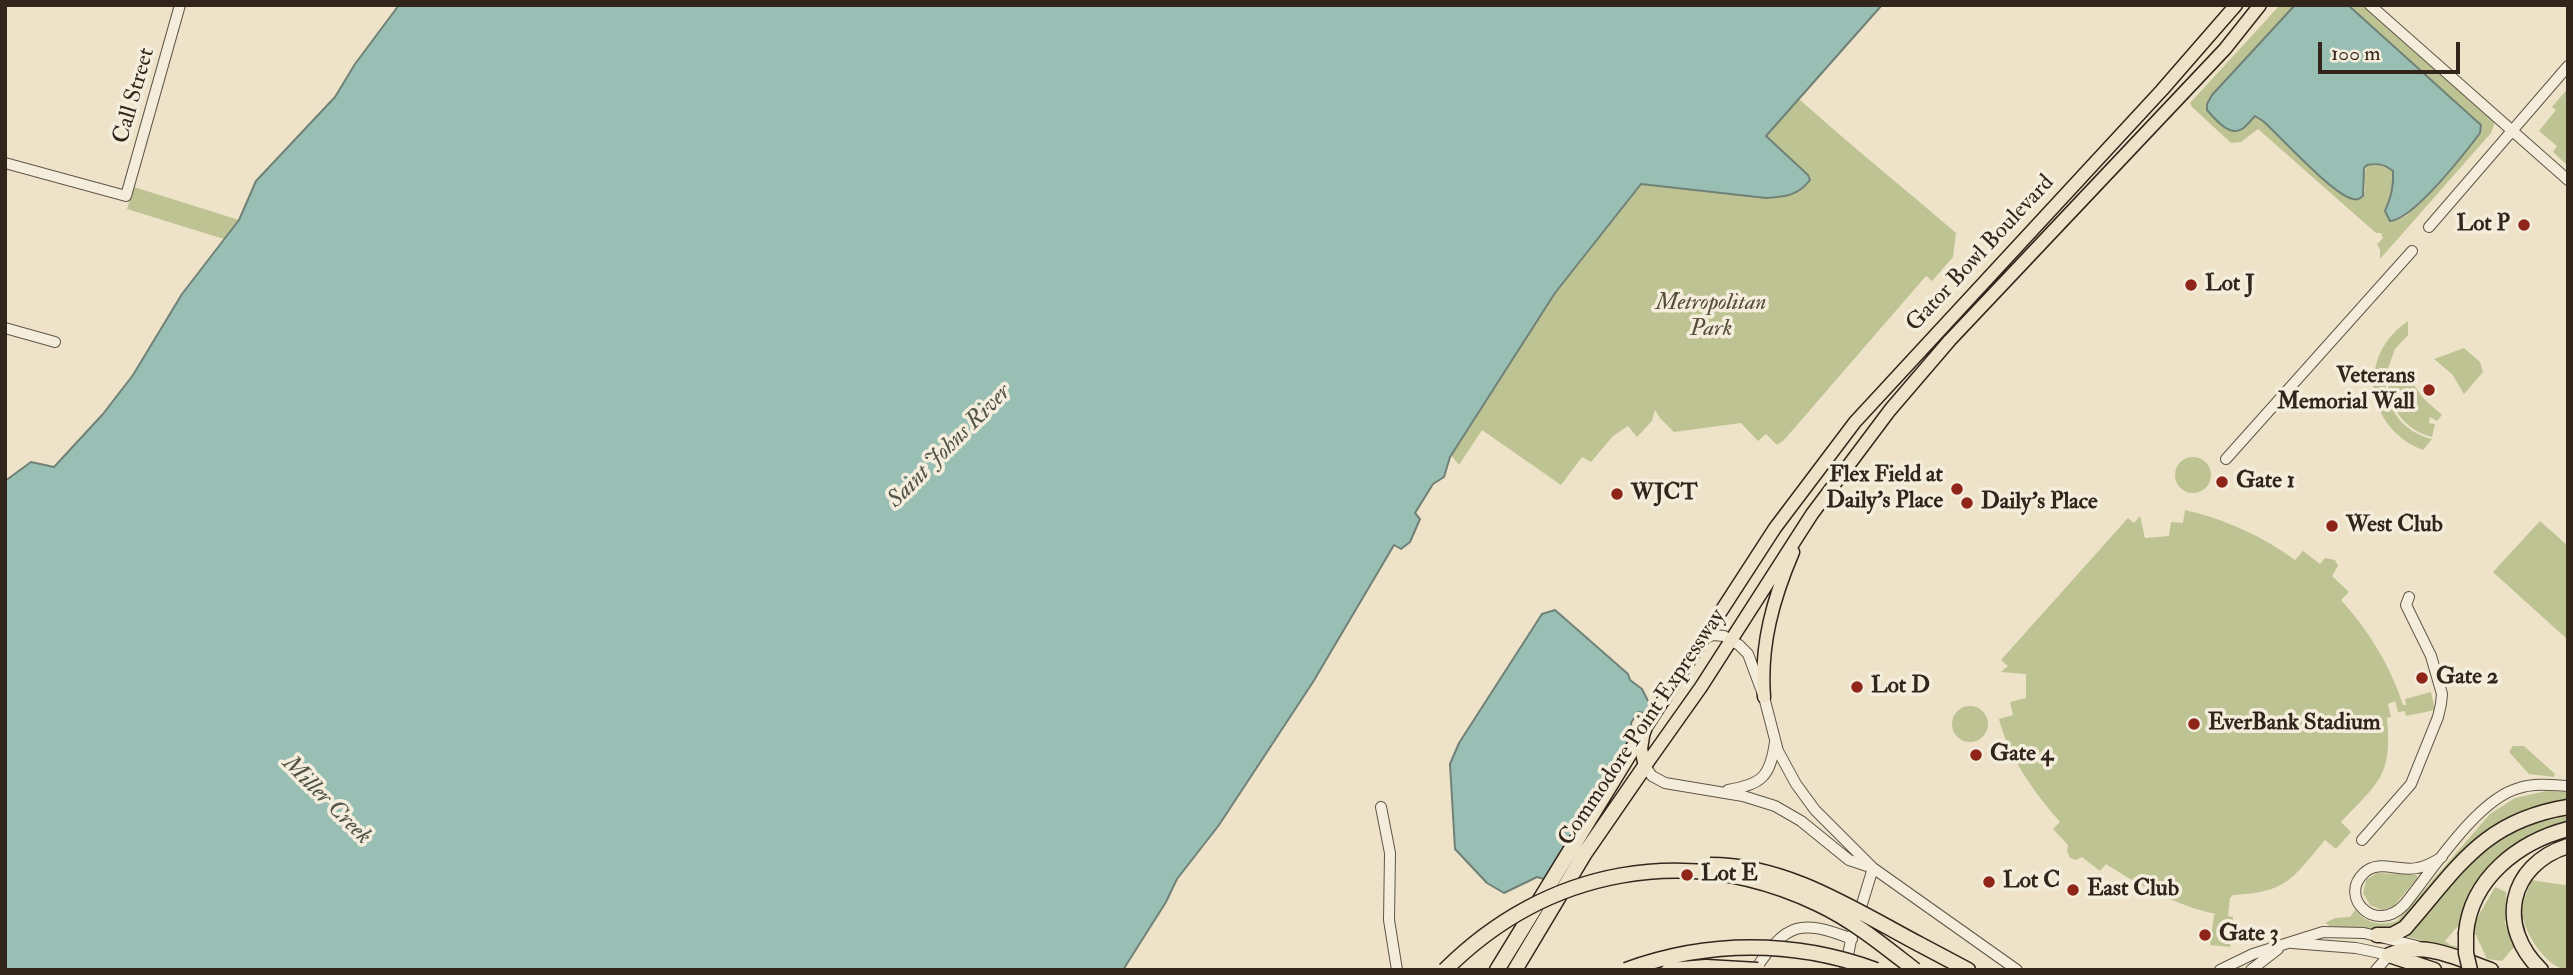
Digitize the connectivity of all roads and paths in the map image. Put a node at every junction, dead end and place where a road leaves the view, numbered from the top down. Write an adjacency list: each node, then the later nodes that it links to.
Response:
1 (180, 5): 9 (street, Call Street)
2 (2260, 5): 6 (main road, Gator Bowl Boulevard)
3 (2269, 5): 6 (main road)
4 (2370, 5): 8 (street)
5 (2233, 9): 17 (main road, Gator Bowl Boulevard)
6 (2225, 49): 16 (main road, Gator Bowl Boulevard)
7 (2568, 66): 8 (street)
8 (2512, 130): 10 (street); 11 (street)
9 (5, 163)
10 (2568, 180)
11 (2429, 227)
12 (2412, 251): 15 (street)
13 (5, 328): 14 (street)
14 (55, 342)
15 (2226, 459)
16 (1812, 514): 19 (main road, Commodore Point Expressway); 21 (main road)
17 (1767, 539): 20 (main road, Commodore Point Expressway)
18 (2409, 597): 30 (street)
19 (1731, 639): 20 (street); 21 (street); 24 (main road, Commodore Point Expressway)
20 (1702, 640): 22 (main road, Commodore Point Expressway)
21 (1764, 697): 23 (street)
22 (1644, 730): 24 (main road); 42 (highway, Commodore Point Expressway)
23 (1775, 741): 26 (street); 33 (street)
24 (1645, 766): 26 (street); 43 (highway, Commodore Point Expressway)
25 (2568, 786): 32 (street)
26 (1717, 792): 33 (street)
27 (1381, 807): 40 (street)
28 (2568, 807): 35 (highway)
29 (2568, 829): 57 (highway, bridge)
30 (2362, 840)
31 (2568, 846): 59 (highway)
32 (2442, 857): 32 (street)
33 (1873, 868): 36 (street); 51 (street)
34 (1662, 869): 41 (highway, bridge); 49 (highway, bridge); 50 (highway, bridge)
35 (2377, 936): 37 (street); 38 (street)
36 (1852, 939): 46 (street); 47 (street)
37 (2287, 943): 39 (street); 52 (street); 53 (street)
38 (2423, 948): 39 (highway); 58 (highway)
39 (2389, 955): 54 (street); 55 (highway); 56 (highway)
40 (1397, 970)
41 (1445, 970)
42 (1497, 970)
43 (1515, 970)
44 (1626, 970): 48 (highway, bridge)
45 (1670, 970): 46 (highway, bridge)
46 (1757, 970)
47 (1845, 970)
48 (1876, 970)
49 (1915, 970)
50 (1968, 970)
51 (2017, 970)
52 (2220, 970)
53 (2251, 970)
54 (2376, 970)
55 (2404, 970)
56 (2434, 970)
57 (2470, 970)
58 (2491, 970)
59 (2541, 970)

